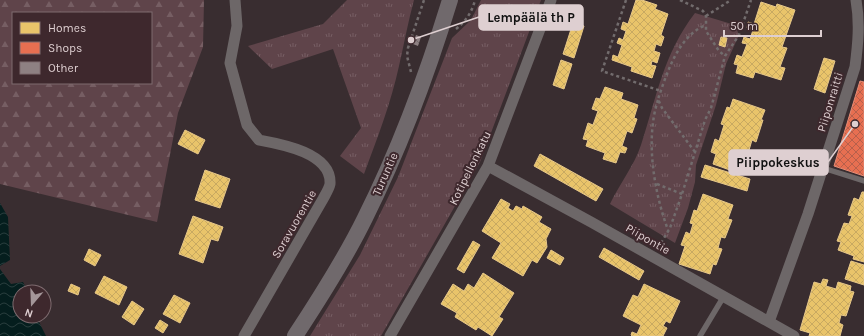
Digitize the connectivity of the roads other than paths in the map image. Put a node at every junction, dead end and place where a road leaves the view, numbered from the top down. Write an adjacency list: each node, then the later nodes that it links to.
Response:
1 (235, 0): 11 (street, Soravuorentie)
2 (450, 0): 12 (main road, Turuntie)
3 (551, 0): 6 (street, Kotipellonkatu)
4 (856, 0): 5 (street, Piiponraitti)
5 (861, 15): 7 (street, Piiponraitti)
6 (488, 166): 9 (street, Piipontie); 13 (street, Kotipellonkatu)
7 (823, 168): 8 (lane); 10 (street, Piiponraitti)
8 (864, 181)
9 (724, 296): 10 (street, Piipontie); 14 (lane)
10 (769, 322): 15 (street, Piipontie)
11 (244, 336)
12 (296, 336)
13 (390, 336)
14 (700, 336)
15 (794, 336)

